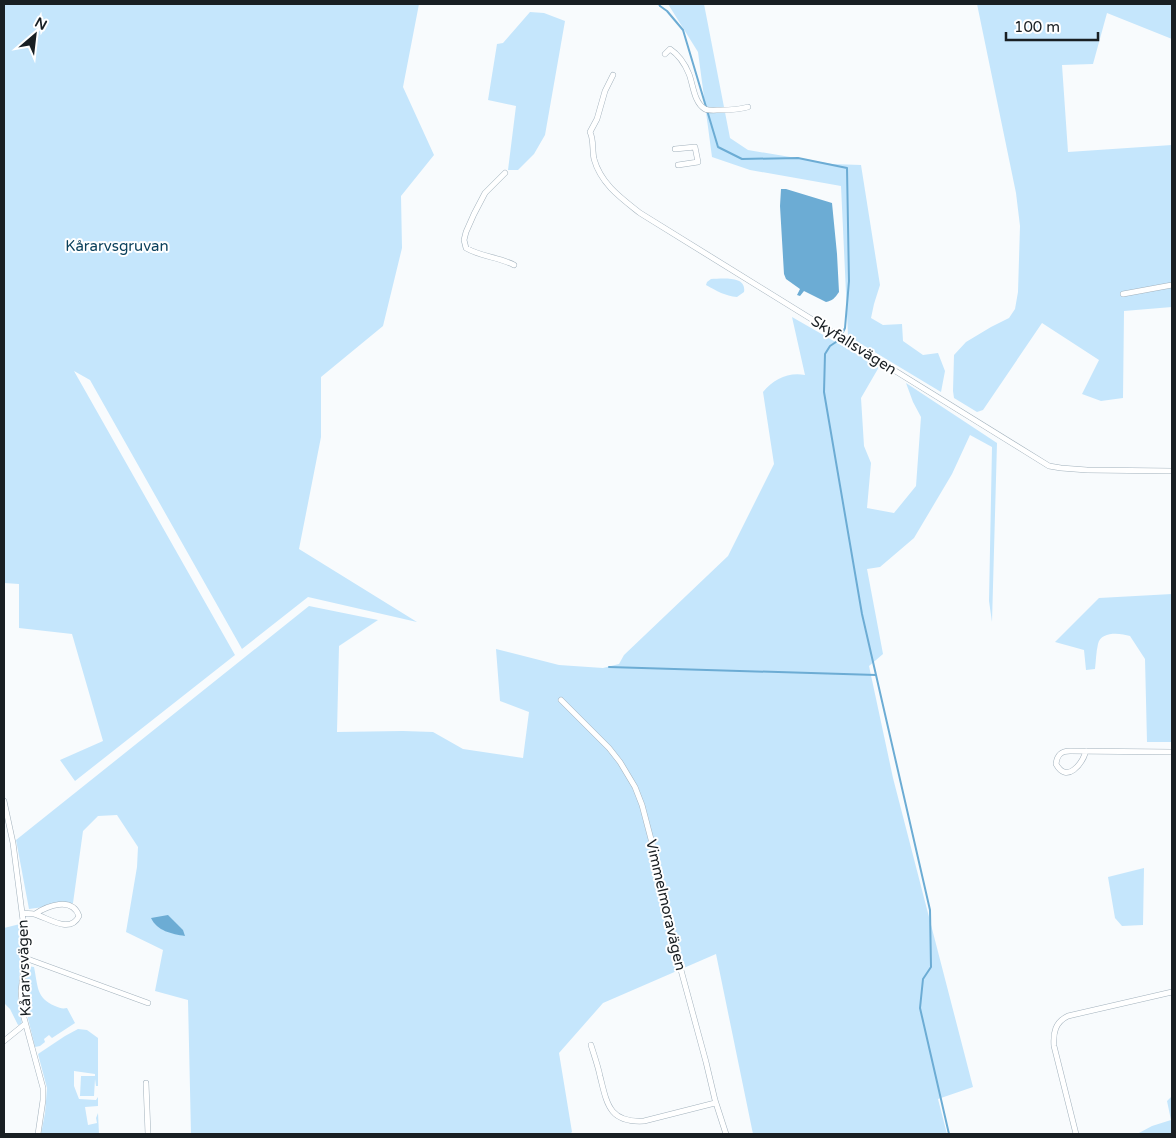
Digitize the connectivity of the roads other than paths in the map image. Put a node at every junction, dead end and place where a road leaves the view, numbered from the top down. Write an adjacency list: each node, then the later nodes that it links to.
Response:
1 (664, 54): 3 (street)
2 (612, 75): 10 (street, Skyfallsvägen)
3 (748, 107)
4 (675, 150): 5 (street)
5 (678, 165)
6 (505, 173): 7 (street)
7 (514, 265)
8 (1172, 285): 9 (street)
9 (1123, 294)
10 (1172, 470)
11 (561, 700): 24 (street, Vimmelmoravägen)
12 (1086, 751): 12 (street); 13 (street)
13 (1172, 752)
14 (4, 801): 15 (street, Kårarvsvägen)
15 (22, 913): 16 (street); 17 (street, Kårarvsvägen)
16 (35, 914): 16 (street)
17 (25, 958): 19 (street); 20 (street, Kårarvsvägen)
18 (1172, 992): 28 (street)
19 (148, 1003)
20 (25, 1024): 21 (street); 25 (street, Kårarvsvägen)
21 (4, 1041)
22 (591, 1045): 24 (street)
23 (146, 1083): 26 (street)
24 (715, 1103): 27 (street, Vimmelmoravägen)
25 (38, 1134)
26 (148, 1134)
27 (726, 1134)
28 (1076, 1134)

